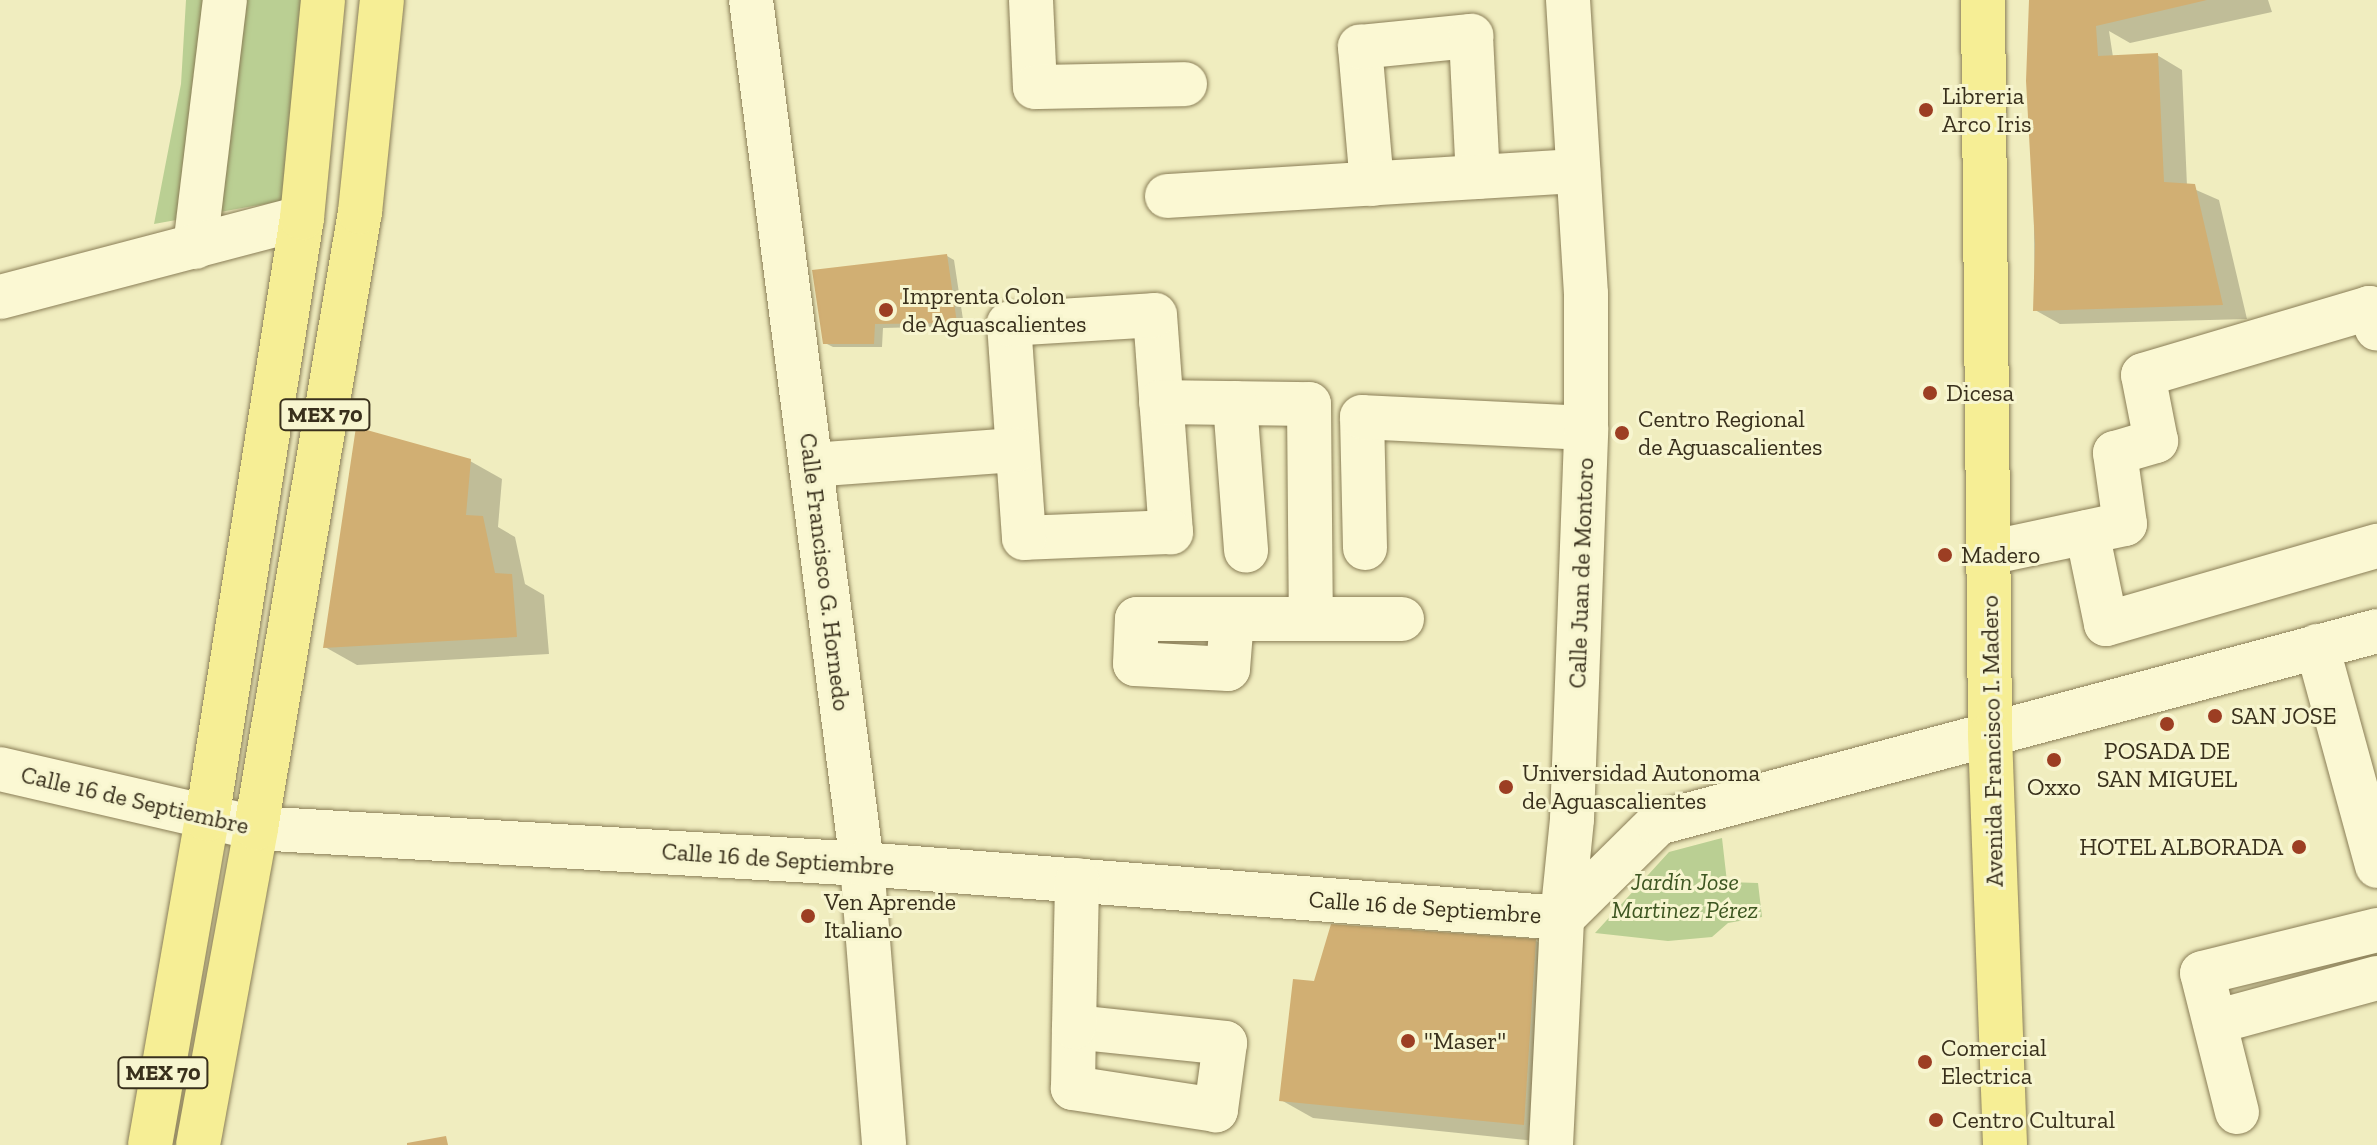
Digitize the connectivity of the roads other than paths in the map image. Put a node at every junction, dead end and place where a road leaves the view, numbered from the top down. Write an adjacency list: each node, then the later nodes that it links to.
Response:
1 (225, 0): 14 (street)
2 (323, 0): 13 (main road, MEX 70)
3 (382, 0): 35 (main road, MEX 70)
4 (751, 0): 21 (street, Calle Francisco G. Hornedo)
5 (1031, 0): 8 (street)
6 (1568, 0): 9 (street, Calle Juan de Montoro)
7 (1983, 0): 26 (main road, Avenida Francisco I. Madero)
8 (1185, 84)
9 (1578, 171): 10 (street); 19 (street, Calle Juan de Montoro)
10 (1478, 177): 11 (street); 11 (street)
11 (1372, 184): 12 (street)
12 (1167, 196)
13 (302, 218): 14 (street); 34 (main road, MEX 70)
14 (195, 247): 15 (street)
15 (0, 297)
16 (2377, 329): 22 (street)
17 (1161, 402): 18 (street); 20 (street); 20 (street)
18 (1235, 403): 25 (street); 28 (street)
19 (1586, 428): 24 (street); 39 (street, Calle Juan de Montoro)
20 (1016, 450): 21 (street)
21 (811, 465): 36 (street, Calle Francisco G. Hornedo)
22 (2087, 532): 23 (street); 26 (street)
23 (2377, 546)
24 (1365, 548)
25 (1246, 551)
26 (1988, 553): 32 (main road, Avenida Francisco I. Madero)
27 (1232, 619): 28 (street)
28 (1311, 619): 29 (street)
29 (1402, 619)
30 (2377, 631): 31 (street)
31 (2317, 646): 32 (street); 37 (street)
32 (1990, 735): 39 (street); 49 (main road, Avenida Francisco I. Madero)
33 (0, 769): 34 (street, Calle 16 de Septiembre)
34 (207, 819): 35 (street, Calle 16 de Septiembre); 45 (main road, MEX 70)
35 (256, 828): 36 (street, Calle 16 de Septiembre); 46 (main road, MEX 70)
36 (862, 864): 38 (street, Calle 16 de Septiembre); 47 (street, Calle Francisco G. Hornedo)
37 (2377, 866)
38 (1077, 880): 39 (street, Calle 16 de Septiembre); 43 (street)
39 (1562, 918): 48 (street, Calle Juan de Montoro)
40 (2377, 930): 42 (street)
41 (2377, 978): 42 (street)
42 (2215, 1022): 44 (street)
43 (1074, 1027)
44 (2237, 1112)
45 (150, 1145)
46 (198, 1145)
47 (884, 1145)
48 (1551, 1145)
49 (2005, 1145)

